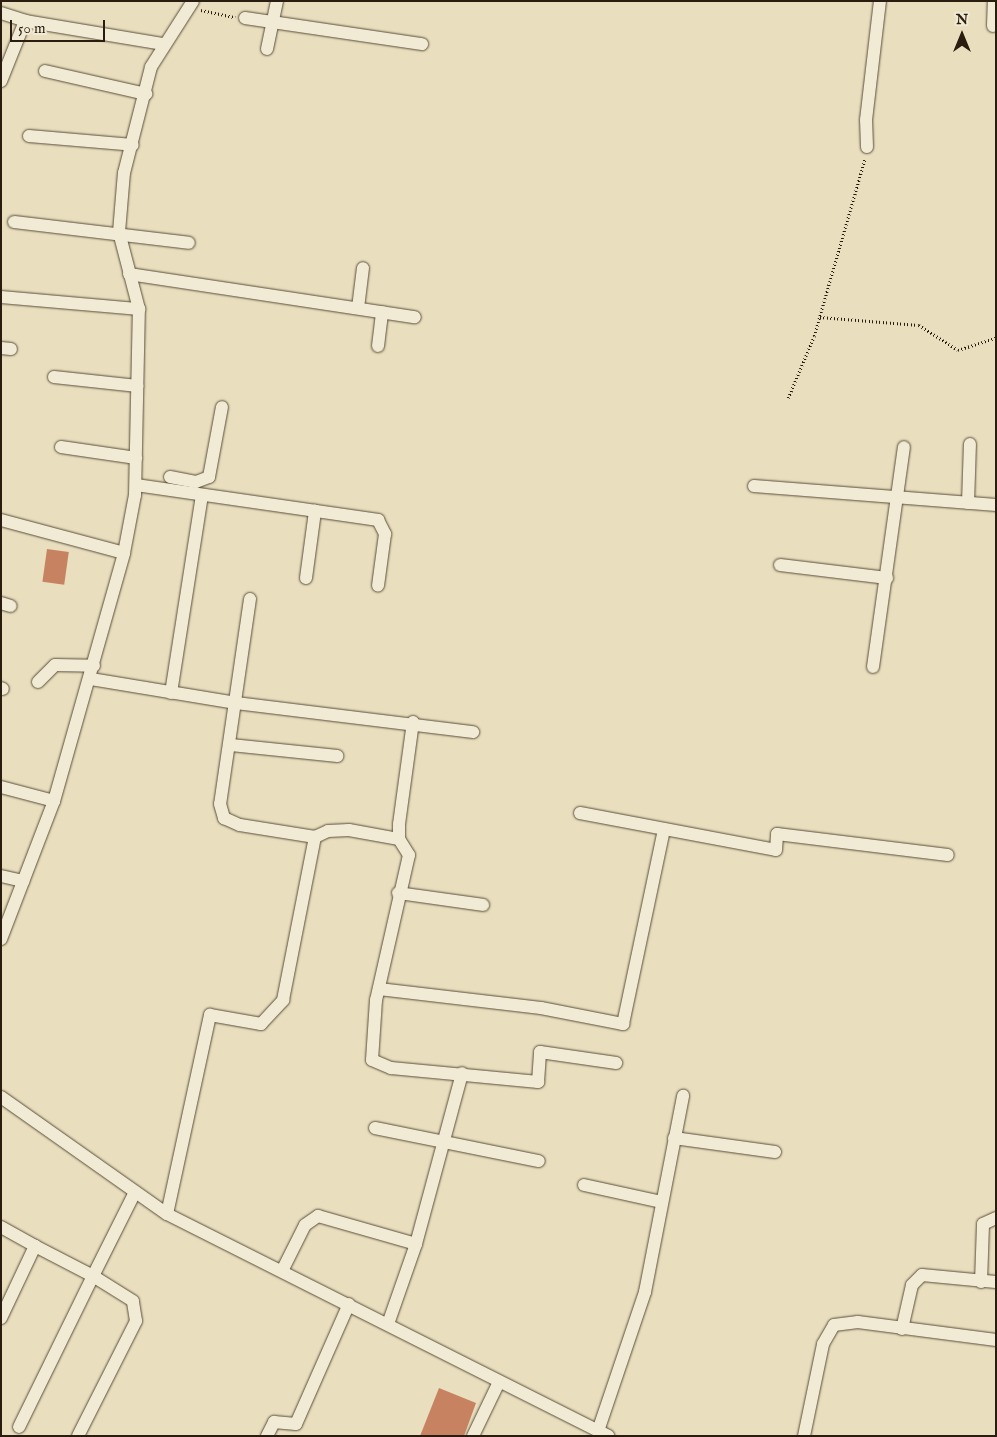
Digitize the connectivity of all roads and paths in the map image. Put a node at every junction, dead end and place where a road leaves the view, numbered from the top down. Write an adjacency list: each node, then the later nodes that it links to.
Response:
1 (277, 1): 7 (street)
2 (880, 1): 18 (street)
3 (994, 1): 9 (street)
4 (192, 4): 6 (path); 10 (street)
5 (1, 13): 8 (street)
6 (245, 18): 7 (street)
7 (272, 21): 11 (street); 12 (street)
8 (24, 22): 10 (street); 14 (street)
9 (993, 26)
10 (162, 44): 15 (street)
11 (422, 44)
12 (267, 49)
13 (45, 71): 15 (street)
14 (1, 81)
15 (146, 94): 17 (street)
16 (29, 136): 17 (street)
17 (133, 145): 20 (street)
18 (868, 147): 29 (path)
19 (14, 222): 20 (street)
20 (119, 232): 21 (street); 23 (street)
21 (189, 244)
22 (362, 268): 25 (street)
23 (129, 274): 25 (street); 26 (street)
24 (1, 297): 26 (street)
25 (358, 308): 27 (street)
26 (139, 309): 33 (street)
27 (382, 312): 28 (street); 31 (street)
28 (415, 317)
29 (820, 317): 30 (path); 34 (path)
30 (996, 338)
31 (378, 346)
32 (54, 377): 33 (street)
33 (138, 386): 39 (street)
34 (788, 398)
35 (222, 407): 43 (street)
36 (970, 444): 45 (street)
37 (61, 447): 39 (street)
38 (904, 447): 44 (street)
39 (136, 458): 41 (street)
40 (170, 477): 43 (street)
41 (136, 485): 43 (street); 49 (street)
42 (754, 486): 44 (street)
43 (197, 491): 47 (street); 59 (street)
44 (898, 500): 45 (street); 52 (street)
45 (968, 503): 46 (street)
46 (996, 505)
47 (315, 511): 51 (street); 53 (street)
48 (1, 520): 49 (street)
49 (124, 553): 55 (street)
50 (780, 565): 52 (street)
51 (306, 578)
52 (887, 578): 56 (street)
53 (378, 586)
54 (250, 599): 60 (street)
55 (94, 666): 57 (street); 58 (street)
56 (873, 667)
57 (91, 679): 59 (street); 66 (street)
58 (38, 682)
59 (171, 693): 60 (street)
60 (236, 703): 61 (street); 63 (street)
61 (413, 722): 62 (street); 70 (street)
62 (473, 732)
63 (231, 745): 64 (street); 69 (street)
64 (336, 756)
65 (1, 787): 66 (street)
66 (54, 801): 73 (street)
67 (580, 813): 68 (street)
68 (664, 829): 71 (street); 77 (street)
69 (315, 837): 70 (street); 90 (street)
70 (399, 839): 74 (street)
71 (948, 855)
72 (1, 876): 73 (street)
73 (23, 881): 76 (street)
74 (398, 894): 75 (street); 77 (street)
75 (482, 905)
76 (1, 939)
77 (379, 989): 79 (street)
78 (616, 1063): 79 (street)
79 (462, 1073): 84 (street)
80 (683, 1096): 83 (street)
81 (1, 1098): 88 (street)
82 (375, 1128): 84 (street)
83 (674, 1138): 85 (street); 89 (street)
84 (445, 1144): 86 (street); 93 (street)
85 (775, 1152)
86 (539, 1161)
87 (584, 1184): 89 (street)
88 (135, 1192): 90 (street); 96 (street)
89 (662, 1202): 106 (street)
90 (167, 1214): 95 (street)
91 (996, 1218): 97 (street)
92 (1, 1227): 94 (street)
93 (416, 1244): 95 (street); 101 (street)
94 (35, 1246): 96 (street); 100 (street)
95 (282, 1271): 99 (street)
96 (94, 1276): 105 (street); 107 (street)
97 (981, 1282): 98 (street); 102 (street)
98 (996, 1282)
99 (348, 1304): 101 (street); 108 (street)
100 (1, 1318)
101 (388, 1324): 104 (street)
102 (902, 1329): 103 (street); 110 (street)
103 (996, 1340)
104 (499, 1382): 106 (street); 109 (street)
105 (19, 1427)
106 (603, 1433)
107 (78, 1436)
108 (267, 1436)
109 (473, 1436)
110 (804, 1436)

